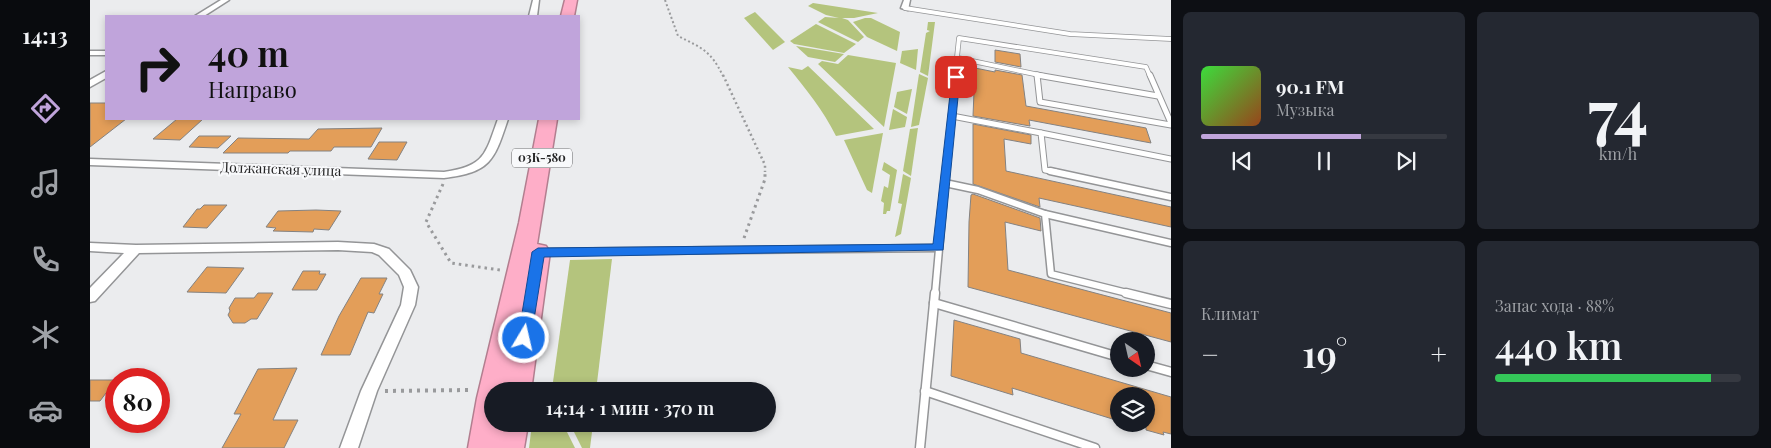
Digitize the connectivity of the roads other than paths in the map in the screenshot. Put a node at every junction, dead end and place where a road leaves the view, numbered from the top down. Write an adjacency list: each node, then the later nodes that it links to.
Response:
1 (226, 0): 7 (street)
2 (536, 0): 8 (street)
3 (571, 0): 9 (highway)
4 (578, 0): 10 (highway)
5 (907, 0): 6 (street)
6 (905, 8): 11 (lane)
7 (201, 15)
8 (533, 15)
9 (568, 15)
10 (576, 15)
11 (1171, 39)
12 (90, 53): 13 (street)
13 (105, 53)
14 (958, 58): 16 (lane); 18 (lane); 19 (lane)
15 (105, 75): 17 (street)
16 (1037, 76): 18 (lane); 23 (lane)
17 (90, 84)
18 (1158, 96): 23 (lane)
19 (952, 116): 24 (lane); 27 (lane)
20 (504, 120): 26 (street, Должанская улица)
21 (548, 120): 41 (highway, 03К-580)
22 (560, 120): 34 (highway, 03К-580)
23 (1171, 124)
24 (1041, 133): 25 (lane); 28 (lane)
25 (1171, 159)
26 (90, 162)
27 (945, 183): 29 (lane); 32 (lane)
28 (1171, 197)
29 (1045, 214): 30 (lane); 37 (lane)
30 (1171, 243)
31 (90, 247): 33 (street)
32 (939, 248): 34 (lane); 36 (lane)
33 (136, 249): 35 (street); 46 (street)
34 (538, 252): 42 (highway, 03К-580)
35 (90, 297)
36 (934, 303): 38 (lane); 43 (lane)
37 (1171, 304)
38 (1110, 354)
39 (1155, 368): 40 (lane)
40 (1171, 372)
41 (496, 382)
42 (517, 382)
43 (925, 391): 49 (lane); 50 (lane)
44 (481, 394): 47 (highway)
45 (511, 432): 48 (highway)
46 (349, 448)
47 (484, 448)
48 (508, 448)
49 (920, 448)
50 (1095, 448)

